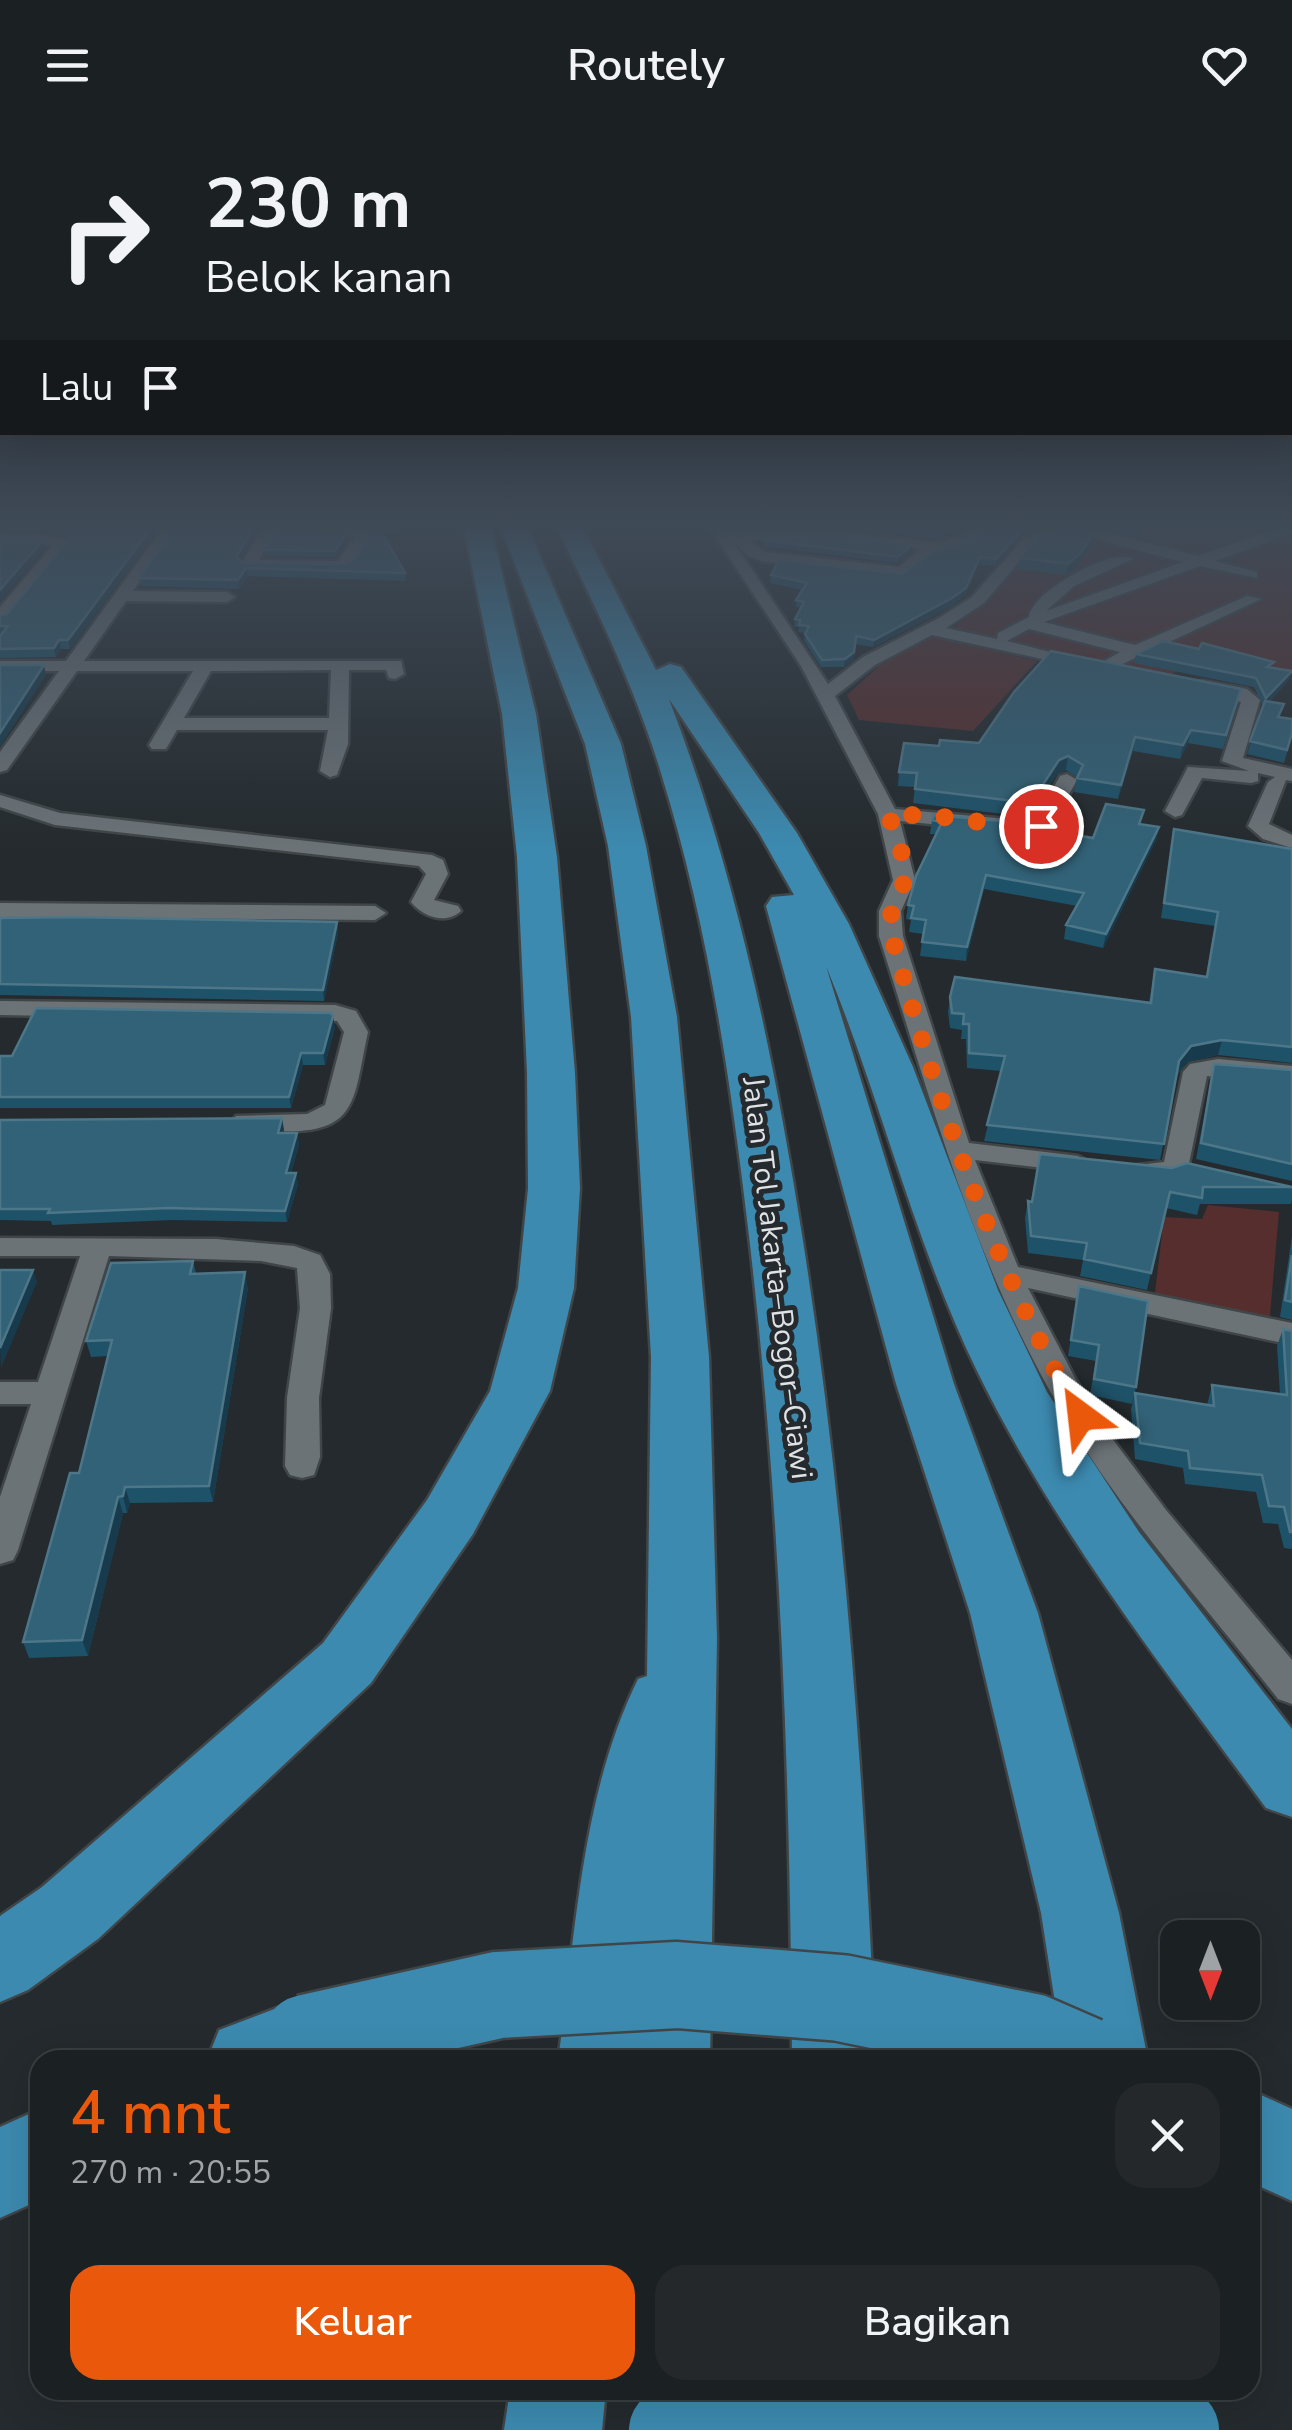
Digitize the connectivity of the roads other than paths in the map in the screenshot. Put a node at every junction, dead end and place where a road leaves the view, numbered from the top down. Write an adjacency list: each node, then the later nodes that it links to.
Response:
1 (91, 635): 16 (street)
2 (501, 635): 54 (highway)
3 (558, 635): 51 (highway)
4 (625, 635): 58 (highway, Jalan Tol Jakarta–Bogor–Ciawi)
5 (629, 635): 29 (highway)
6 (789, 635): 21 (street)
7 (920, 635): 21 (street)
8 (955, 635): 18 (street)
9 (1007, 635): 12 (street)
10 (1080, 635): 13 (street)
11 (1171, 635): 13 (street)
12 (1004, 637)
13 (1136, 651): 14 (street)
14 (1112, 662)
15 (0, 666): 16 (street)
16 (67, 669): 17 (street); 19 (street); 25 (street)
17 (203, 670): 22 (street); 23 (street)
18 (1140, 674)
19 (0, 677)
20 (1175, 681): 28 (street)
21 (825, 694): 32 (street)
22 (172, 724): 23 (street); 24 (street)
23 (338, 724): 26 (street)
24 (159, 745)
25 (0, 766)
26 (334, 771)
27 (1067, 780): 32 (street)
28 (1287, 780): 31 (street); 33 (street)
29 (756, 797): 53 (highway); 60 (highway)
30 (0, 801): 35 (street)
31 (1175, 811)
32 (888, 814): 40 (street)
33 (1292, 842)
34 (0, 910): 36 (street)
35 (450, 911)
36 (375, 912)
37 (0, 1008): 39 (street)
38 (1292, 1074): 41 (street)
39 (218, 1122)
40 (957, 1150): 41 (street); 45 (street)
41 (1177, 1167): 42 (street)
42 (1208, 1175)
43 (0, 1247): 44 (street)
44 (97, 1248): 48 (street); 49 (street)
45 (1006, 1274): 46 (street); 52 (street)
46 (1292, 1334)
47 (0, 1393): 48 (street)
48 (51, 1393): 50 (street)
49 (302, 1466)
50 (0, 1550)
51 (683, 1638): 56 (highway); 57 (highway)
52 (1292, 1688)
53 (1292, 1786)
54 (0, 1962)
55 (278, 2049): 59 (highway, bridge)
56 (601, 2050)
57 (668, 2050)
58 (834, 2050)
59 (1062, 2050)
60 (1104, 2050)
61 (30, 2158): 62 (highway)
62 (0, 2174)
63 (557, 2400): 69 (highway)
64 (651, 2400): 70 (highway)
65 (844, 2400): 72 (highway)
66 (872, 2400): 71 (highway, bridge)
67 (972, 2400): 74 (highway, bridge)
68 (1138, 2400): 73 (highway)
69 (553, 2430)
70 (649, 2430)
71 (672, 2430)
72 (846, 2430)
73 (1140, 2430)
74 (1176, 2430)

